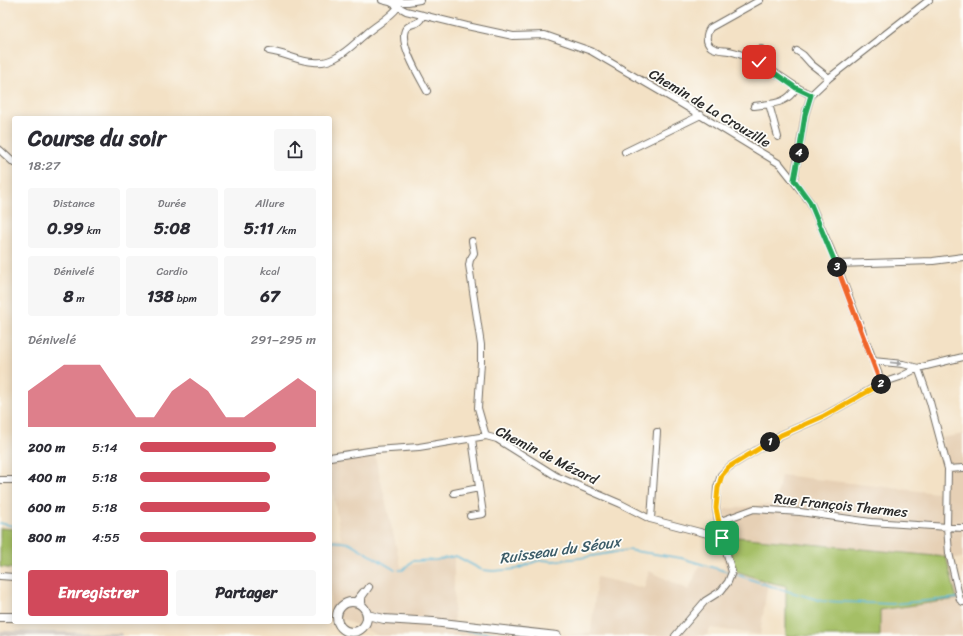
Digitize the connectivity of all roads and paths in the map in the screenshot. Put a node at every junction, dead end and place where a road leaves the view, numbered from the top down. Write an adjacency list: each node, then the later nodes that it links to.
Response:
1 (382, 0): 5 (street)
2 (420, 0): 5 (street)
3 (760, 0): 11 (street)
4 (929, 0): 12 (street)
5 (390, 2): 6 (street, Chemin de La Crouzille)
6 (397, 6): 7 (street, Chemin de La Crouzille); 9 (street)
7 (423, 15): 14 (street); 18 (street, Chemin de La Crouzille)
8 (760, 49): 11 (street)
9 (269, 51)
10 (797, 51): 12 (street)
11 (748, 57): 13 (street)
12 (829, 78): 15 (street)
13 (796, 88): 15 (street); 16 (street)
14 (427, 91)
15 (811, 95): 23 (street)
16 (769, 104): 17 (street); 19 (street)
17 (754, 106)
18 (701, 115): 21 (street); 23 (street, Chemin de La Crouzille)
19 (778, 137)
20 (1, 151): 22 (street)
21 (625, 152)
22 (12, 161)
23 (794, 180): 26 (street, Chemin de La Crouzille)
24 (472, 241): 32 (street)
25 (963, 257): 26 (street)
26 (836, 264): 28 (street, Chemin de La Crouzille)
27 (963, 357): 29 (street)
28 (873, 361): 29 (street, one-way to 29); 30 (street, Chemin de La Crouzille)
29 (918, 368): 30 (street); 36 (street)
30 (882, 383): 43 (street)
31 (657, 432): 42 (street)
32 (486, 436): 33 (street, Chemin de Mézard); 42 (street, Chemin de Mézard)
33 (472, 439): 34 (street, Chemin de Mézard); 39 (street)
34 (332, 457)
35 (963, 468): 36 (street)
36 (948, 470): 44 (street)
37 (0, 480): 38 (street)
38 (12, 480)
39 (479, 488): 40 (street); 41 (street)
40 (454, 493)
41 (470, 516)
42 (651, 519): 46 (street, Chemin de Mézard)
43 (718, 522): 44 (street, Rue François Thermes); 46 (street)
44 (947, 527): 45 (street, Rue François Thermes); 49 (street)
45 (963, 528)
46 (723, 538): 60 (street)
47 (0, 576): 48 (street)
48 (12, 577)
49 (963, 602)
50 (334, 614): 51 (main road); 56 (main road)
51 (367, 615): 55 (main road); 57 (main road)
52 (0, 616): 53 (main road)
53 (12, 617)
54 (332, 623): 56 (main road)
55 (452, 624): 57 (main road); 59 (main road)
56 (339, 625): 58 (main road)
57 (362, 630): 58 (main road)
58 (354, 634)
59 (558, 636)
60 (675, 636)

